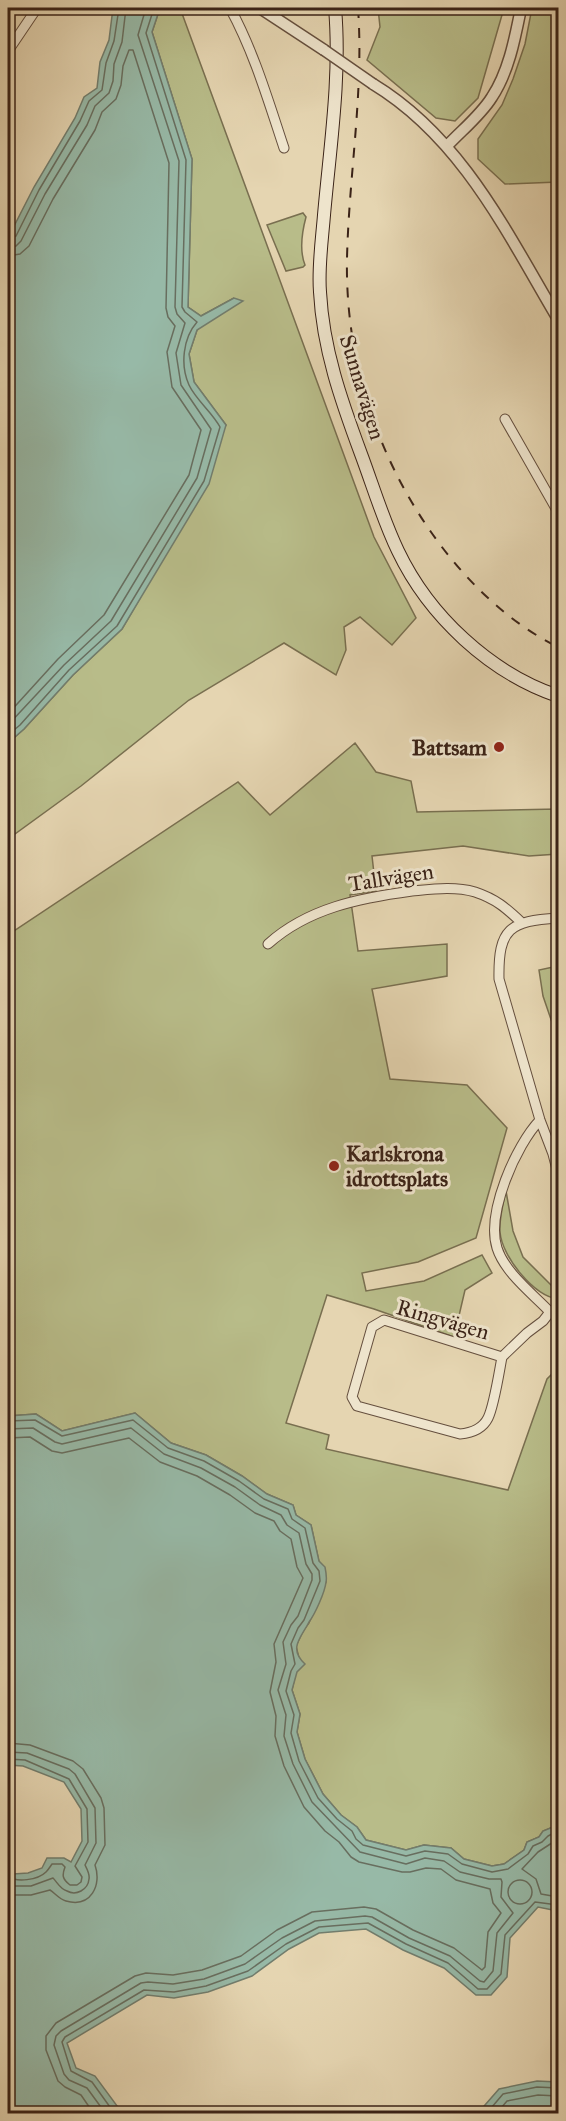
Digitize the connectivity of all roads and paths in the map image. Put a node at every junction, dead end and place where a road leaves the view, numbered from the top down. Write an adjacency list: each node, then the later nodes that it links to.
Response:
1 (37, 8): 6 (street)
2 (230, 8): 8 (street)
3 (260, 8): 7 (street, bridge)
4 (335, 8): 12 (main road, Sunnavägen)
5 (521, 8): 7 (street)
6 (8, 51)
7 (447, 146): 9 (street)
8 (284, 148)
9 (558, 319)
10 (505, 419): 11 (street)
11 (558, 512)
12 (558, 696)
13 (558, 918): 14 (street)
14 (520, 922): 15 (street, Tallvägen); 16 (street)
15 (268, 944)
16 (540, 1120): 17 (street); 18 (street)
17 (558, 1173)
18 (554, 1312): 19 (street, Ringvägen)
19 (502, 1357): 19 (street, Ringvägen)

